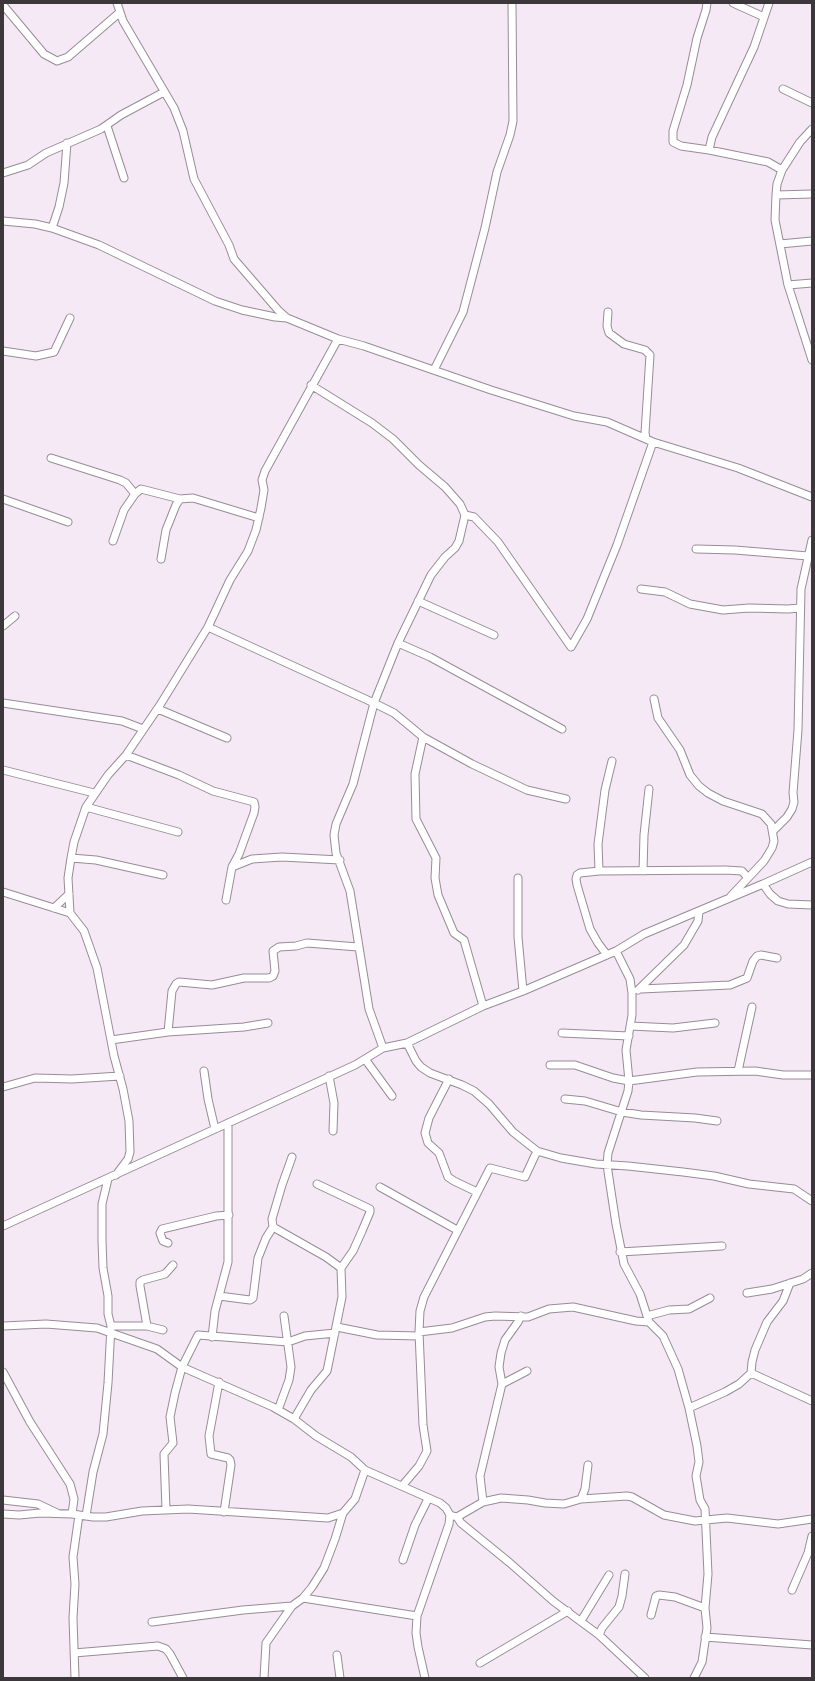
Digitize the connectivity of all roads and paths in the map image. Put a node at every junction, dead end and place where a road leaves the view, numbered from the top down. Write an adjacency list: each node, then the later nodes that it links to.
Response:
1 (117, 3): 7 (street)
2 (512, 3): 34 (street)
3 (707, 3): 15 (street)
4 (733, 3): 8 (street)
5 (769, 3): 8 (street)
6 (3, 5): 7 (street)
7 (119, 13): 10 (street)
8 (764, 17): 15 (street)
9 (783, 89): 11 (street)
10 (164, 92): 12 (street); 29 (street)
11 (812, 103)
12 (107, 126): 14 (street); 18 (street)
13 (812, 129): 16 (street)
14 (67, 143): 17 (street); 22 (street)
15 (709, 150): 16 (street)
16 (782, 170): 20 (street)
17 (3, 174)
18 (124, 178)
19 (812, 194): 20 (street)
20 (776, 195): 24 (street)
21 (3, 221): 22 (street)
22 (52, 228): 29 (street)
23 (812, 241): 24 (street)
24 (780, 244): 26 (street)
25 (812, 283): 26 (street)
26 (788, 285): 30 (street)
27 (608, 312): 36 (street)
28 (70, 318): 32 (street)
29 (287, 318): 31 (street)
30 (808, 336): 33 (street)
31 (338, 339): 34 (street); 35 (street)
32 (3, 351)
33 (812, 360)
34 (434, 370): 36 (street)
35 (311, 385): 43 (street); 44 (street)
36 (646, 438): 37 (street)
37 (653, 442): 40 (street); 43 (street)
38 (51, 458): 39 (street)
39 (135, 494): 42 (street); 47 (street)
40 (812, 497)
41 (3, 499): 45 (street)
42 (180, 499): 44 (street); 50 (street)
43 (465, 514): 52 (street)
44 (259, 518): 56 (street)
45 (68, 522)
46 (812, 540): 49 (street)
47 (113, 541)
48 (696, 549): 49 (street)
49 (808, 556): 53 (street)
50 (161, 559)
51 (641, 589): 53 (street)
52 (418, 602): 57 (street); 58 (street)
53 (800, 608): 74 (street)
54 (15, 616): 55 (street)
55 (3, 626)
56 (208, 627): 60 (street); 62 (street)
57 (494, 635)
58 (398, 642): 60 (street); 64 (street)
59 (654, 699): 74 (street)
60 (374, 703): 66 (street); 77 (street)
61 (3, 704): 63 (street)
62 (158, 709): 63 (street); 65 (street)
63 (143, 729): 67 (street)
64 (562, 729)
65 (227, 738)
66 (423, 738): 72 (street); 101 (street)
67 (126, 755): 71 (street); 79 (street)
68 (612, 761): 81 (street)
69 (3, 770): 71 (street)
70 (649, 789): 80 (street)
71 (94, 793): 73 (street)
72 (566, 799)
73 (86, 807): 75 (street); 76 (street)
74 (773, 831): 84 (street)
75 (178, 832)
76 (71, 858): 82 (street); 87 (street)
77 (340, 860): 79 (street); 94 (street)
78 (812, 862): 85 (street)
79 (232, 867): 89 (street)
80 (643, 871): 81 (street); 84 (street)
81 (599, 872): 96 (street)
82 (163, 874)
83 (518, 878): 99 (street)
84 (748, 878): 88 (street)
85 (763, 884): 88 (street); 90 (street)
86 (3, 892): 91 (street)
87 (69, 894): 91 (street); 93 (street)
88 (729, 899): 92 (street)
89 (226, 900)
90 (812, 905)
91 (54, 908): 93 (street)
92 (699, 912): 95 (street); 98 (street)
93 (70, 914): 109 (street)
94 (358, 947): 106 (street); 111 (street)
95 (616, 951): 96 (street); 100 (street)
96 (607, 955): 99 (street)
97 (777, 958): 98 (street)
98 (641, 990): 100 (street)
99 (523, 991): 101 (street)
100 (632, 993): 105 (street)
101 (482, 1006): 110 (street)
102 (752, 1007): 115 (street)
103 (268, 1023): 106 (street)
104 (715, 1023): 105 (street)
105 (630, 1026): 108 (street)
106 (168, 1032): 109 (street)
107 (562, 1033): 108 (street)
108 (629, 1036): 120 (street)
109 (111, 1040): 117 (street)
110 (407, 1043): 111 (street); 119 (street)
111 (383, 1048): 112 (street)
112 (365, 1059): 118 (street); 122 (street)
113 (550, 1065): 120 (street)
114 (204, 1071): 127 (street)
115 (738, 1071): 116 (street); 120 (street)
116 (812, 1075)
117 (120, 1076): 121 (street); 132 (street)
118 (329, 1076): 126 (street); 128 (street)
119 (449, 1079): 129 (street); 136 (street)
120 (629, 1081): 124 (street)
121 (3, 1086)
122 (392, 1096)
123 (565, 1099): 124 (street)
124 (622, 1112): 125 (street); 131 (street)
125 (716, 1121)
126 (228, 1124): 127 (street); 138 (street)
127 (215, 1129): 132 (street)
128 (333, 1131)
129 (537, 1151): 131 (street); 136 (street)
130 (292, 1157): 140 (street)
131 (607, 1165): 137 (street); 144 (street)
132 (116, 1175): 133 (street)
133 (108, 1178): 139 (street); 156 (street)
134 (317, 1184): 146 (street)
135 (380, 1187): 141 (street)
136 (477, 1192): 141 (street)
137 (812, 1201)
138 (229, 1215): 142 (street); 150 (street)
139 (3, 1226)
140 (273, 1227): 146 (street); 150 (street)
141 (457, 1230): 161 (street)
142 (168, 1243)
143 (722, 1246): 144 (street)
144 (620, 1252): 154 (street)
145 (172, 1265): 157 (street)
146 (341, 1268): 159 (street)
147 (812, 1273): 148 (street)
148 (790, 1283): 149 (street); 167 (street)
149 (747, 1293)
150 (219, 1296): 162 (street)
151 (710, 1298): 154 (street)
152 (284, 1316): 163 (street)
153 (521, 1316): 154 (street); 161 (street); 169 (street)
154 (648, 1319): 171 (street)
155 (3, 1326): 160 (street)
156 (111, 1326): 157 (street); 160 (street)
157 (147, 1326): 158 (street)
158 (163, 1330)
159 (336, 1330): 161 (street); 163 (street); 173 (street)
160 (111, 1334): 164 (street); 186 (street)
161 (419, 1334): 176 (street)
162 (212, 1337): 163 (street); 164 (street)
163 (288, 1342): 172 (street)
164 (182, 1367): 168 (street); 181 (street)
165 (527, 1371): 169 (street)
166 (3, 1372): 186 (street)
167 (751, 1373): 170 (street); 171 (street)
168 (219, 1382): 172 (street); 182 (street)
169 (502, 1384): 180 (street)
170 (812, 1401)
171 (689, 1408): 189 (street)
172 (278, 1410): 173 (street)
173 (294, 1419): 175 (street)
174 (588, 1465): 179 (street)
175 (365, 1470): 176 (street); 184 (street)
176 (402, 1486): 177 (street)
177 (428, 1499): 187 (street); 191 (street)
178 (3, 1500): 183 (street)
179 (581, 1500): 180 (street); 189 (street)
180 (483, 1502): 187 (street)
181 (166, 1510): 182 (street); 186 (street)
182 (224, 1512): 184 (street)
183 (58, 1513): 185 (street); 186 (street)
184 (343, 1513): 195 (street)
185 (3, 1514)
186 (79, 1515): 206 (street)
187 (454, 1516): 198 (street); 200 (street)
188 (812, 1519): 189 (street)
189 (706, 1521): 197 (street)
190 (812, 1536): 194 (street)
191 (403, 1560)
192 (625, 1574): 203 (street)
193 (609, 1575): 201 (street)
194 (792, 1590)
195 (303, 1598): 196 (street); 200 (street)
196 (292, 1606): 202 (street); 212 (street)
197 (705, 1608): 199 (street); 204 (street)
198 (568, 1611): 201 (street); 208 (street)
199 (651, 1615)
200 (417, 1616): 214 (street)
201 (581, 1621): 203 (street)
202 (152, 1622)
203 (599, 1635): 209 (street)
204 (705, 1636): 205 (street); 215 (street)
205 (812, 1645)
206 (74, 1653): 210 (street); 211 (street)
207 (337, 1655): 213 (street)
208 (480, 1663)
209 (641, 1677)
210 (75, 1678)
211 (183, 1678)
212 (264, 1678)
213 (340, 1678)
214 (425, 1678)
215 (694, 1678)

